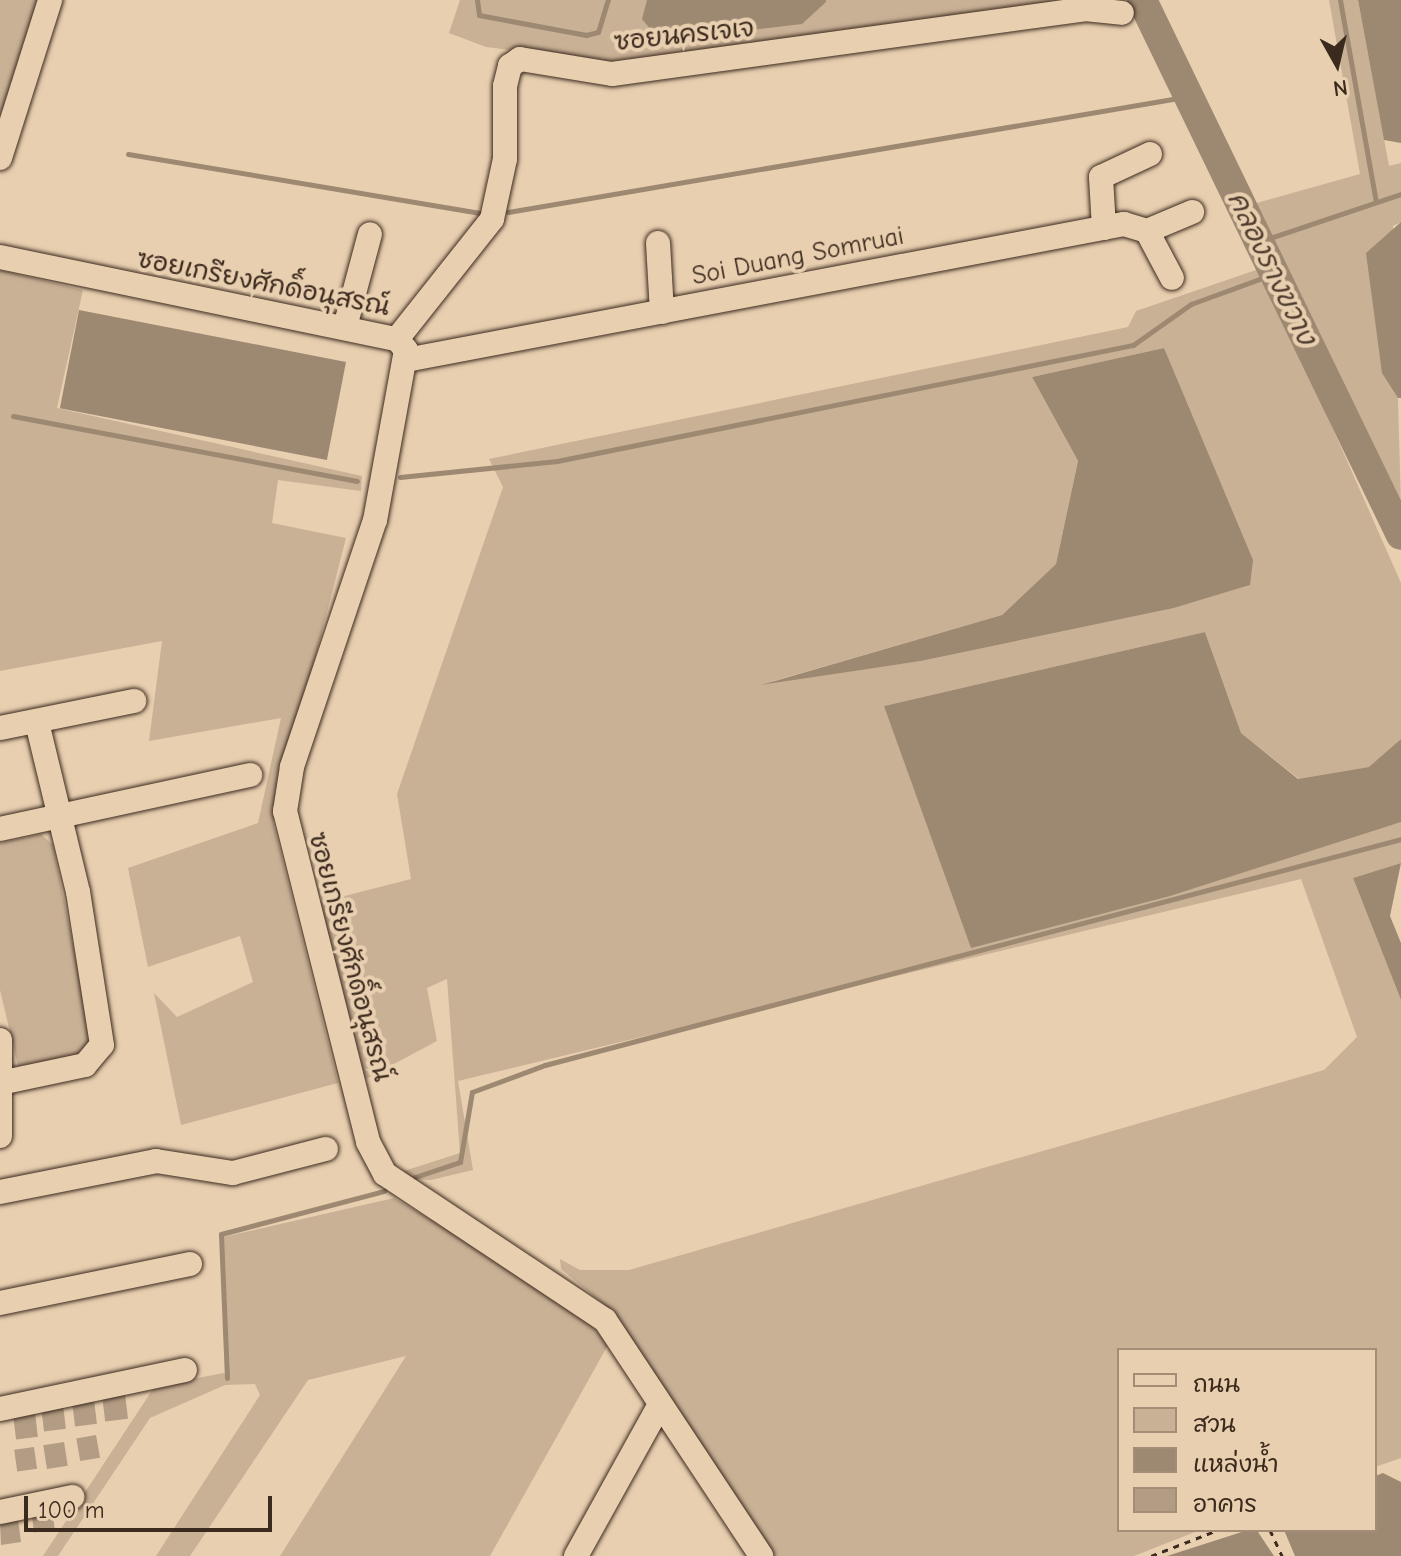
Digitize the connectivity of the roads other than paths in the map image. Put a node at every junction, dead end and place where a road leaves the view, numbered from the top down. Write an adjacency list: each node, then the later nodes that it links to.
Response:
1 (50, 0): 4 (street)
2 (1122, 13): 14 (street, ซอยนครเจเจ)
3 (1150, 154): 6 (street)
4 (0, 158)
5 (1192, 212): 7 (street)
6 (1104, 228): 7 (street, Soi Duang Somruai); 12 (street, Soi Duang Somruai)
7 (1147, 231): 11 (street)
8 (370, 234): 13 (street)
9 (658, 243): 12 (street)
10 (0, 257): 13 (street, ซอยเกรียงศักดิ์อนุสรณ์)
11 (1172, 278)
12 (662, 312): 14 (street, Soi Duang Somruai)
13 (345, 327): 14 (street, ซอยเกรียงศักดิ์อนุสรณ์)
14 (402, 349): 29 (street, ซอยเกรียงศักดิ์อนุสรณ์)
15 (134, 701): 16 (street)
16 (37, 722): 17 (street); 19 (street)
17 (0, 728)
18 (250, 775): 19 (street)
19 (61, 817): 20 (street); 22 (street)
20 (0, 829)
21 (0, 1040): 22 (street)
22 (2, 1082): 23 (street)
23 (0, 1136)
24 (326, 1149): 25 (street)
25 (0, 1192)
26 (190, 1264): 27 (street)
27 (0, 1303)
28 (185, 1370): 30 (street)
29 (659, 1406): 33 (street); 34 (street, ซอยเกรียงศักดิ์อนุสรณ์)
30 (0, 1409)
31 (72, 1497): 32 (street)
32 (0, 1512)
33 (576, 1556)
34 (761, 1556)

